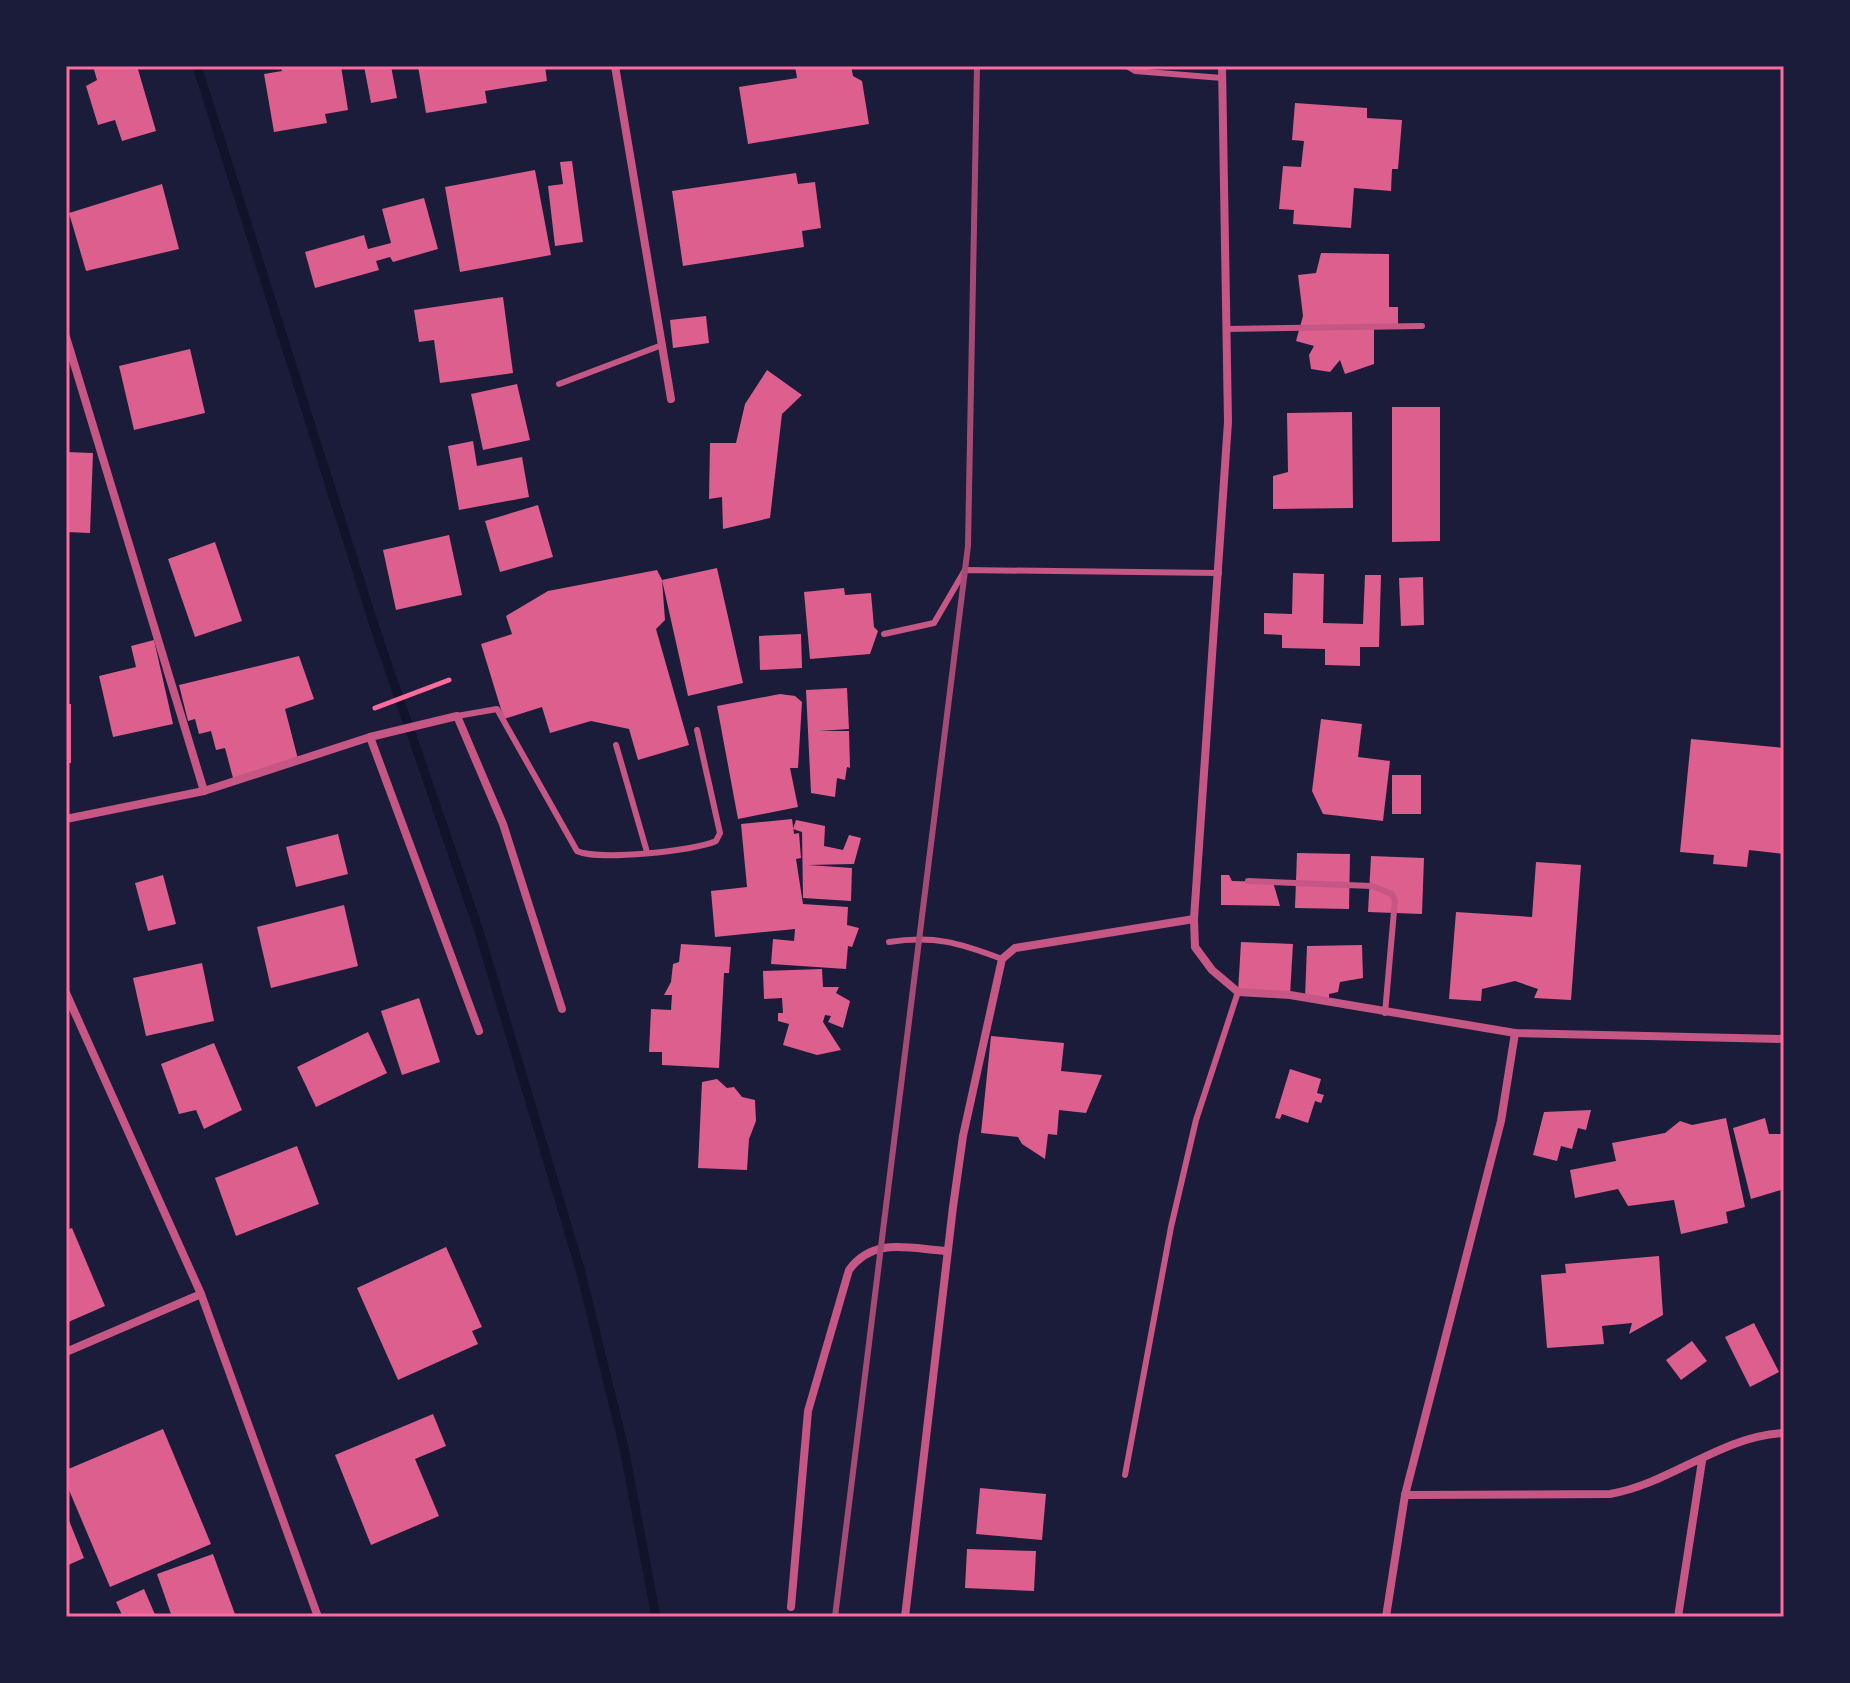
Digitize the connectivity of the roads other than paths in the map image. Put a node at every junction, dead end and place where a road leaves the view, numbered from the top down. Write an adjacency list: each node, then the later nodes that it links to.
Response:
1 (615, 66): 8 (street)
2 (1127, 66): 4 (lane)
3 (1222, 66): 4 (street)
4 (1222, 78): 6 (street)
5 (1422, 326): 6 (lane)
6 (1226, 329): 11 (street)
7 (66, 337): 17 (street)
8 (662, 345): 9 (lane); 10 (street)
9 (559, 384)
10 (671, 399)
11 (1219, 573): 12 (lane); 21 (street)
12 (884, 634)
13 (457, 716): 15 (street); 19 (lane); 26 (street)
14 (697, 730): 19 (lane)
15 (370, 737): 17 (street); 28 (street)
16 (616, 745): 19 (lane)
17 (204, 791): 18 (street)
18 (66, 819)
19 (647, 852)
20 (1248, 881): 27 (lane)
21 (1194, 919): 23 (street); 24 (street)
22 (889, 942): 23 (lane)
23 (1002, 959): 31 (street)
24 (1238, 992): 27 (street); 36 (lane)
25 (66, 993): 32 (street)
26 (562, 1009)
27 (1385, 1013): 29 (street)
28 (479, 1031)
29 (1515, 1033): 30 (street); 37 (street)
30 (1784, 1039)
31 (947, 1251): 38 (street); 40 (street)
32 (201, 1294): 33 (street); 39 (street)
33 (66, 1352)
34 (1784, 1433): 35 (street)
35 (1702, 1461): 37 (street); 42 (street)
36 (1125, 1475)
37 (1405, 1495): 41 (street)
38 (791, 1607)
39 (318, 1617)
40 (905, 1617)
41 (1386, 1617)
42 (1678, 1617)

